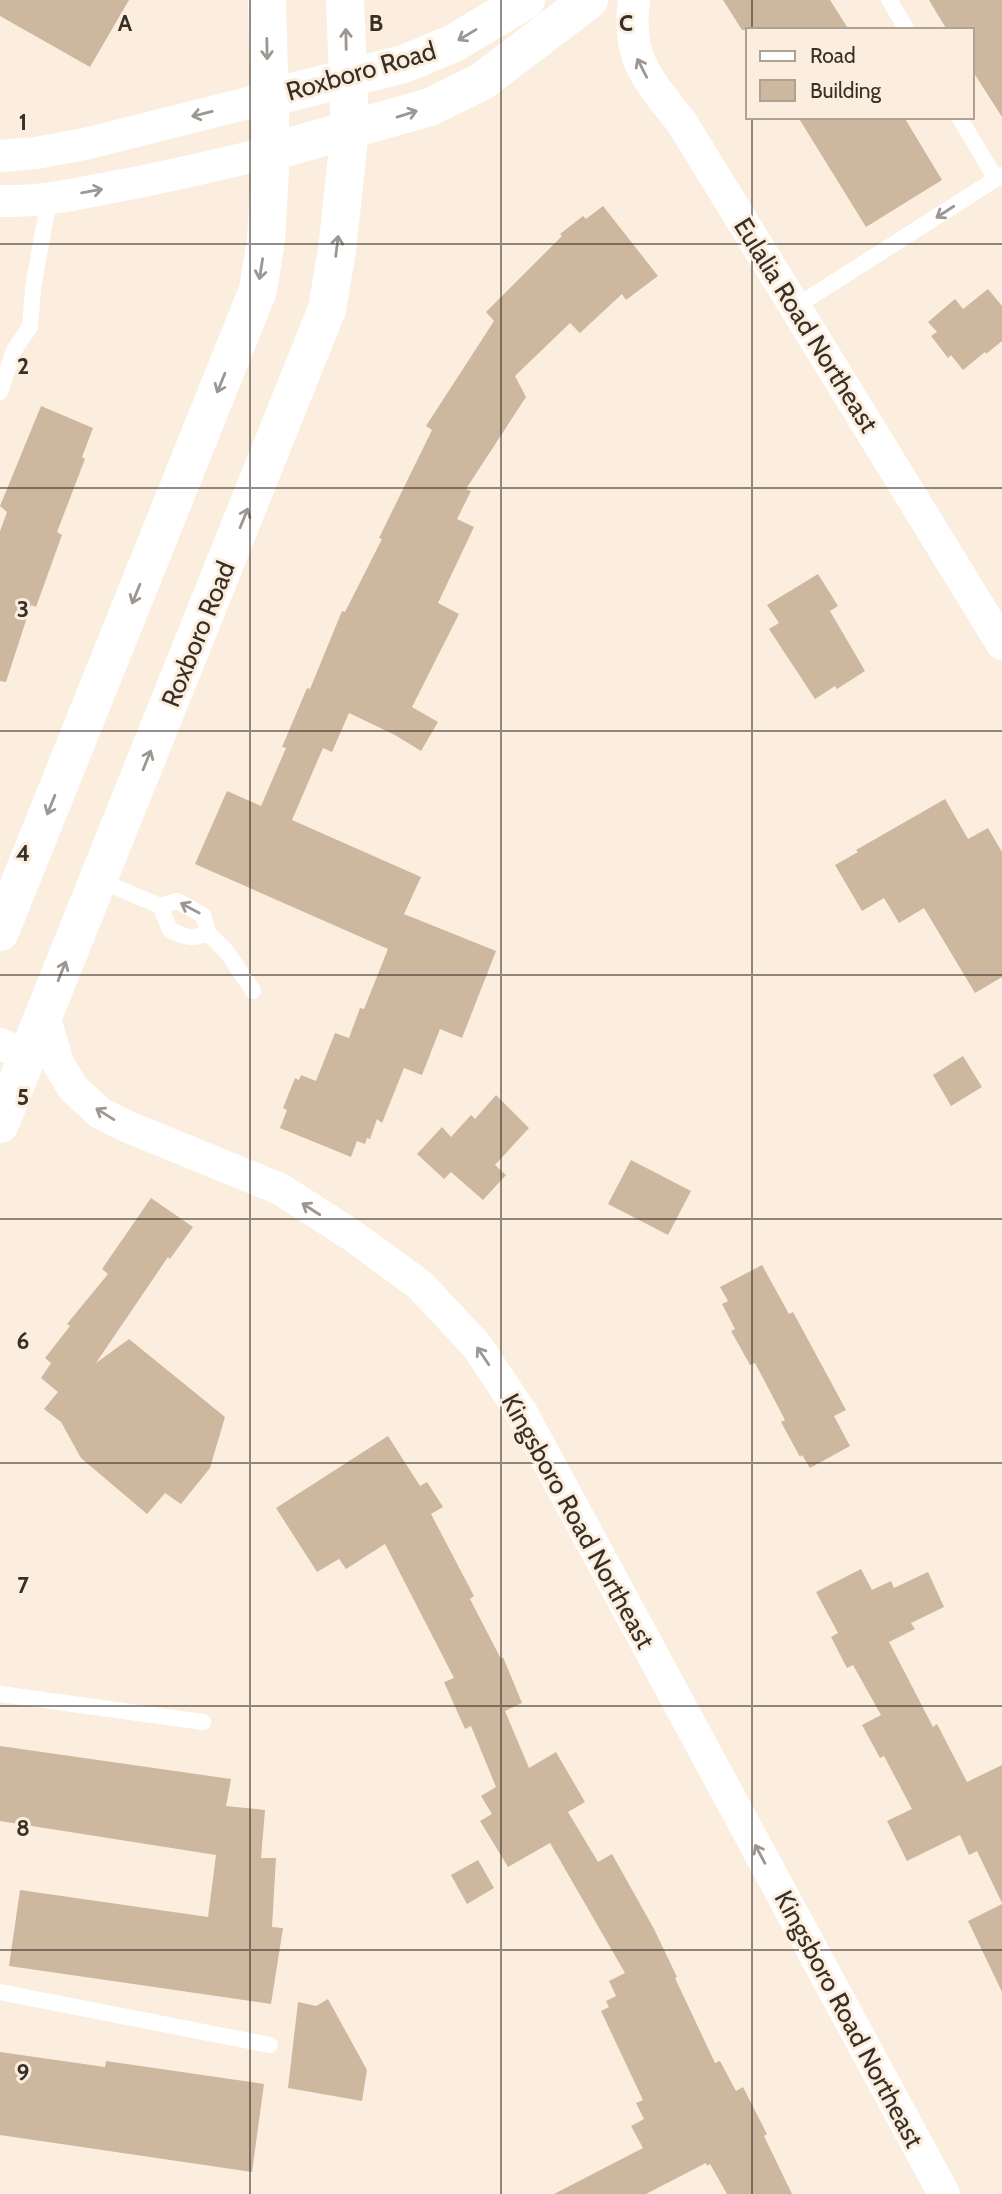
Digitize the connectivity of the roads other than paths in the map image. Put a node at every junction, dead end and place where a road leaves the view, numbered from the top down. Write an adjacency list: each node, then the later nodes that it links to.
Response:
1 (267, 0): 9 (main road, one-way to 9)
2 (345, 0): 8 (main road, one-way to 2)
3 (526, 0): 8 (main road, Roxboro Road, one-way to 8)
4 (589, 0): 11 (main road, Roxboro Road, one-way to 4)
5 (634, 0): 17 (street, Eulalia Road Northeast, one-way to 5)
6 (889, 0): 7 (lane)
7 (906, 28)
8 (346, 79): 9 (main road, Roxboro Road); 11 (main road)
9 (268, 98): 12 (main road); 13 (street, one-way to 13)
10 (960, 119): 14 (lane)
11 (350, 131): 12 (main road, Roxboro Road); 20 (main road, Roxboro Road, one-way to 11)
12 (271, 152): 15 (street, one-way to 12); 22 (main road, one-way to 22)
13 (0, 156)
14 (999, 177): 17 (lane, one-way to 17)
15 (49, 198): 16 (street); 18 (lane)
16 (0, 201)
17 (795, 307): 19 (street, Eulalia Road Northeast)
18 (0, 392)
19 (1002, 644)
20 (99, 880): 21 (lane); 25 (main road, Roxboro Road, one-way to 20)
21 (160, 906): 23 (lane, one-way to 21); 23 (lane)
22 (0, 932)
23 (208, 933): 24 (lane)
24 (253, 991)
25 (44, 1016): 26 (main road, Roxboro Road); 32 (street, Kingsboro Road Northeast, one-way to 25)
26 (13, 1050): 27 (main road, Roxboro Road)
27 (0, 1124)
28 (0, 1694): 29 (lane)
29 (203, 1722)
30 (0, 1992): 31 (lane)
31 (270, 2045)
32 (944, 2194)

